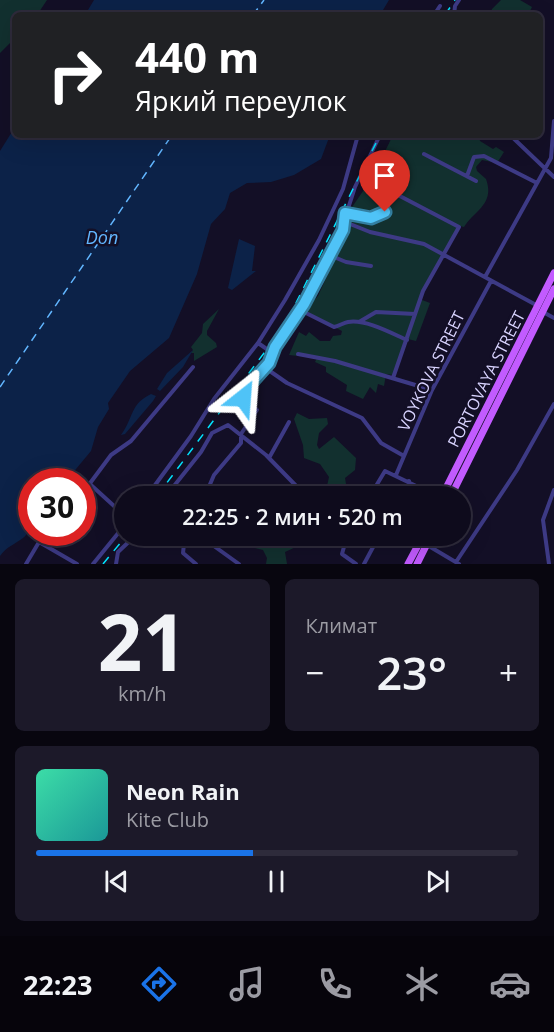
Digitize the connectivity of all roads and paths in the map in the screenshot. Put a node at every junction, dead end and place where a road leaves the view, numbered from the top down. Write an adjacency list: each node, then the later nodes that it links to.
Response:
1 (440, 6): 2 (street)
2 (436, 12)
3 (554, 121): 8 (street)
4 (357, 138): 28 (street)
5 (379, 138): 13 (street)
6 (513, 138): 8 (street)
7 (424, 154): 9 (street)
8 (544, 170): 10 (street); 12 (street)
9 (467, 176): 11 (street); 12 (street)
10 (554, 177)
11 (476, 182)
12 (537, 183): 19 (street)
13 (345, 213): 14 (street); 15 (street)
14 (345, 222): 15 (street); 16 (street)
15 (446, 254): 19 (street); 24 (street)
16 (329, 255): 17 (street); 22 (street)
17 (371, 266)
18 (554, 273): 23 (main road, PORTOVAYA STREET)
19 (485, 277): 20 (street)
20 (491, 280): 23 (street); 34 (street, VOYKOVA STREET)
21 (554, 289): 23 (main road, PORTOVAYA STREET)
22 (300, 309): 26 (street); 29 (street)
23 (540, 309): 25 (street); 50 (main road, PORTOVAYA STREET); 51 (main road, PORTOVAYA STREET)
24 (415, 314): 26 (street); 27 (street)
25 (554, 318)
26 (358, 322): 27 (street)
27 (407, 340): 33 (street)
28 (258, 343): 29 (street); 43 (street)
29 (274, 354): 31 (street)
30 (298, 354): 33 (street)
31 (264, 366): 37 (street); 38 (street)
32 (193, 367): 41 (street)
33 (393, 378): 34 (street)
34 (432, 390): 38 (street, VOYKOVA STREET)
35 (554, 404): 66 (street)
36 (289, 422): 39 (street)
37 (241, 434): 39 (street); 44 (street); 45 (street)
38 (404, 456): 40 (street, VOYKOVA STREET)
39 (269, 459): 46 (street)
40 (396, 475): 42 (street); 47 (street)
41 (96, 478)
42 (409, 481): 48 (street); 49 (street)
43 (154, 486)
44 (174, 486)
45 (211, 486)
46 (296, 486)
47 (376, 486)
48 (406, 486)
49 (418, 486)
50 (447, 486)
51 (456, 486)
52 (96, 490): 54 (street)
53 (554, 490): 77 (street)
54 (114, 506)
55 (114, 538): 69 (street)
56 (37, 546): 67 (street)
57 (46, 546): 68 (street)
58 (124, 546): 70 (street)
59 (184, 546): 71 (street)
60 (214, 546): 72 (street)
61 (344, 546): 73 (street)
62 (374, 546): 74 (street)
63 (418, 546): 75 (main road)
64 (426, 546): 76 (main road)
65 (430, 546): 66 (street)
66 (457, 563)
67 (26, 564)
68 (76, 564)
69 (93, 564)
70 (116, 564)
71 (196, 564)
72 (239, 564)
73 (356, 564)
74 (364, 564)
75 (408, 564)
76 (417, 564)
77 (549, 564)

